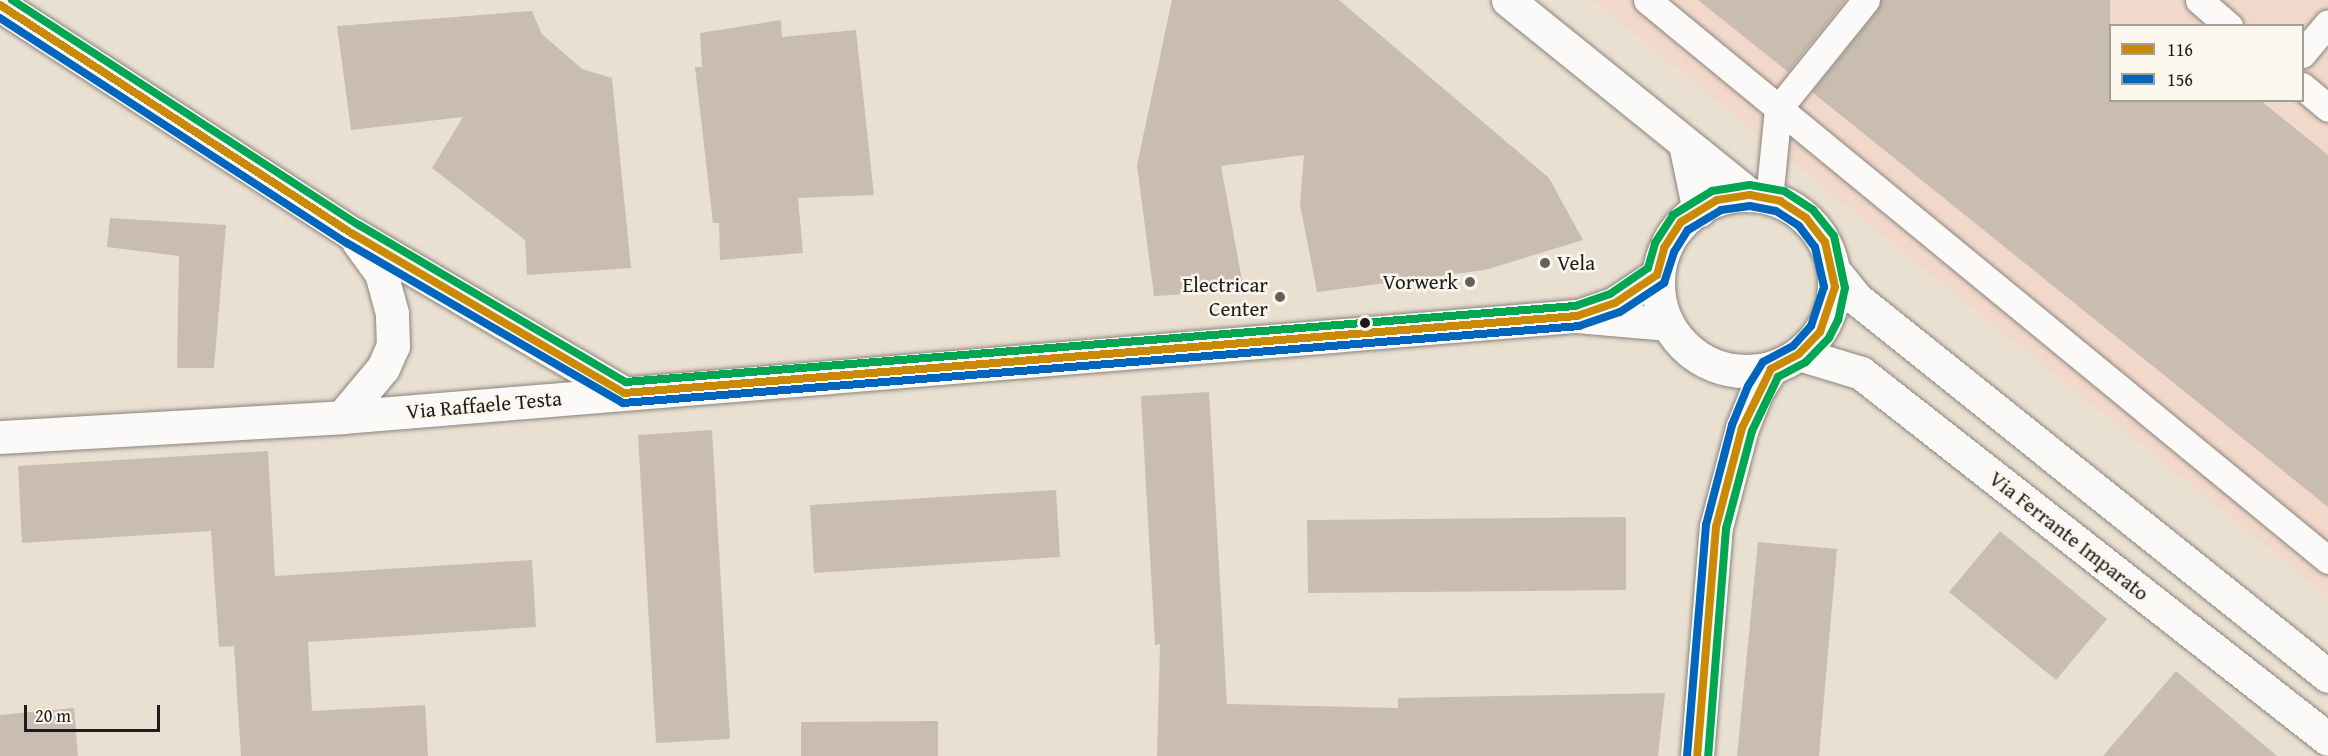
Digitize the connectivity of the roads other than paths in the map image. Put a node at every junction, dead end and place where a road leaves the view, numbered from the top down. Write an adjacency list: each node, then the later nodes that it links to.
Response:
1 (1508, 0): 12 (street)
2 (1647, 0): 11 (lane)
3 (1866, 0): 11 (lane)
4 (2199, 0): 7 (lane)
5 (0, 5): 15 (street)
6 (2328, 23): 8 (lane)
7 (2227, 24)
8 (2304, 52)
9 (2304, 88): 10 (lane)
10 (2328, 108)
11 (1778, 109): 13 (lane); 24 (lane)
12 (1685, 144): 13 (street); 14 (street)
13 (1760, 197): 14 (street); 16 (street)
14 (1699, 211): 17 (street)
15 (353, 234): 21 (street); 22 (street)
16 (1834, 271): 20 (street); 25 (street)
17 (1657, 275): 18 (street, Via Raffaele Testa); 19 (street)
18 (1577, 316): 19 (street, Via Raffaele Testa); 21 (street, Via Raffaele Testa)
19 (1666, 324): 20 (street)
20 (1785, 362): 26 (street, Via Ferrante Imparato); 27 (street)
21 (624, 393): 22 (street, Via Raffaele Testa)
22 (342, 417): 23 (street, Via Raffaele Testa)
23 (0, 437)
24 (2328, 560)
25 (2328, 675)
26 (2328, 739)
27 (1697, 756)

